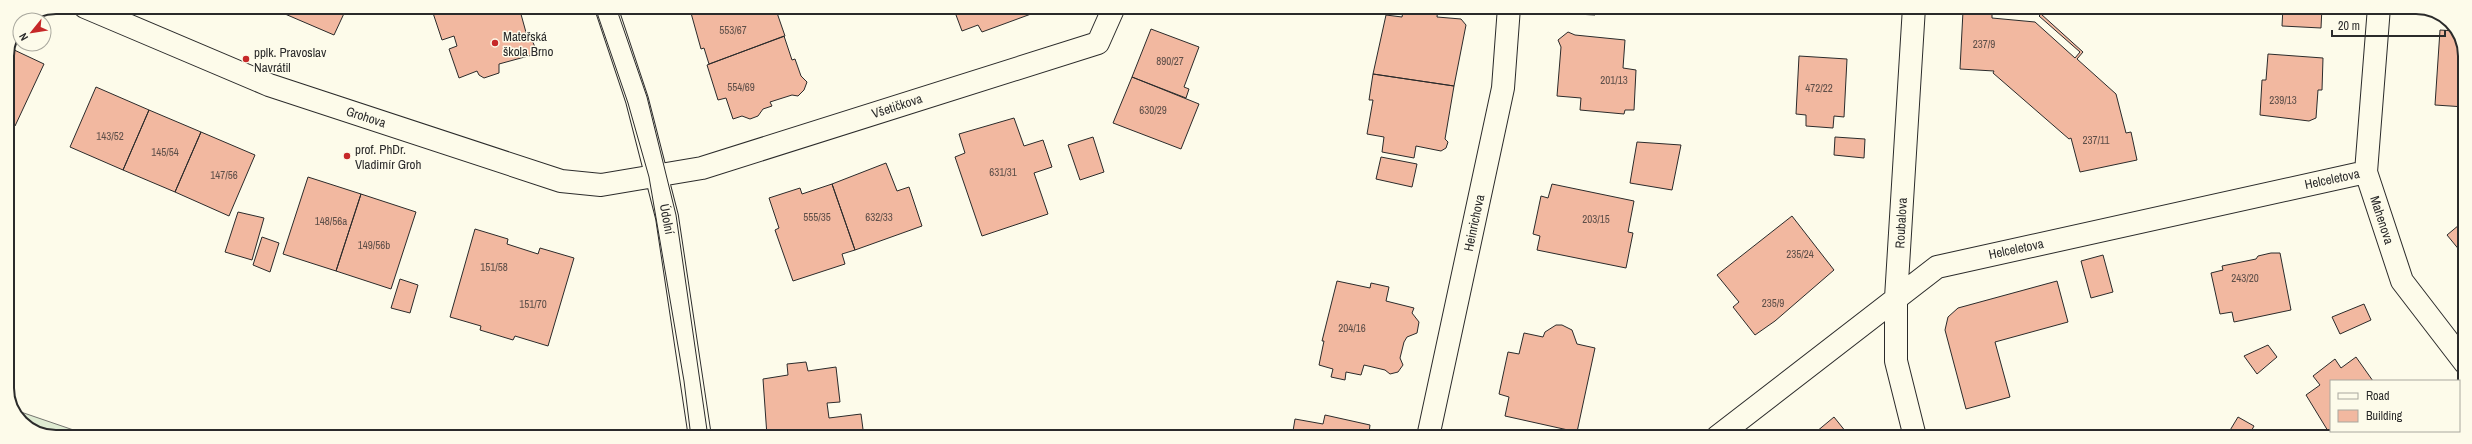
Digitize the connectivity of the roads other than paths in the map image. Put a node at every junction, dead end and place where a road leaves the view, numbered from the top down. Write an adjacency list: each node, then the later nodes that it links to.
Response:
1 (102, 14): 8 (street, Grohova)
2 (608, 14): 8 (street, Údolní)
3 (1111, 14): 8 (street, Všetičkova)
4 (1508, 14): 12 (street, Heinrichova)
5 (1914, 14): 9 (street, Roubalova)
6 (2378, 14): 7 (street, Mahenova)
7 (2366, 172): 9 (street, Helceletova); 10 (street, Mahenova)
8 (658, 176): 11 (street, Údolní)
9 (1896, 298): 13 (street, Helceletova); 14 (street, Roubalova)
10 (2458, 354)
11 (699, 430)
12 (1430, 430)
13 (1726, 430)
14 (1913, 430)

